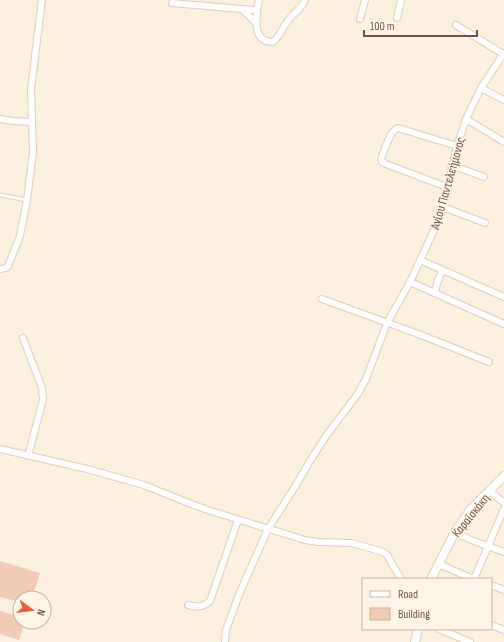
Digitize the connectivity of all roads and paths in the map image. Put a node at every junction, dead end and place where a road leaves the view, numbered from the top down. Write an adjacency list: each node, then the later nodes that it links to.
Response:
1 (42, 0): 18 (street)
2 (260, 0): 7 (street)
3 (305, 0): 11 (street)
4 (365, 0): 10 (street)
5 (401, 0): 9 (street)
6 (172, 3): 8 (street)
7 (257, 8): 8 (street); 11 (street)
8 (243, 10): 11 (street)
9 (397, 18)
10 (360, 19)
11 (256, 23)
12 (456, 25): 13 (street)
13 (504, 53): 14 (street, Αγίου Παντελεήμονος)
14 (481, 88): 15 (street); 17 (street, Αγίου Παντελεήμονος)
15 (504, 100)
16 (0, 119): 18 (street)
17 (466, 119): 19 (street); 20 (street, Αγίου Παντελεήμονος)
18 (32, 122): 25 (street)
19 (504, 142)
20 (456, 146): 21 (street, Αγίου Παντελεήμονος); 23 (street)
21 (451, 165): 22 (street); 23 (street, Αγίου Παντελεήμονος)
22 (484, 178)
23 (447, 187): 26 (street, Αγίου Παντελεήμονος)
24 (0, 195): 25 (lane)
25 (27, 200): 29 (street)
26 (443, 207): 27 (street); 28 (street, Αγίου Παντελεήμονος)
27 (485, 223)
28 (420, 260): 30 (street); 31 (street, Αγίου Παντελεήμονος)
29 (0, 269)
30 (442, 271): 32 (street); 33 (street)
31 (410, 282): 32 (street); 35 (street, Αγίου Παντελεήμονος)
32 (435, 293): 36 (street)
33 (504, 297)
34 (322, 300): 35 (street)
35 (387, 323): 38 (street); 46 (street, Αγίου Παντελεήμονος)
36 (504, 324)
37 (23, 338): 40 (street)
38 (489, 362)
39 (0, 448): 40 (street)
40 (28, 456): 45 (street)
41 (504, 476): 42 (street, Καραϊσκάκη)
42 (490, 491): 43 (street); 47 (street, Καραϊσκάκη)
43 (504, 503)
44 (504, 509): 48 (street)
45 (238, 520): 46 (street); 57 (street)
46 (268, 529): 51 (street); 62 (street, Αγίου Παντελεήμονος)
47 (455, 532): 48 (street); 50 (street, Καραϊσκάκη)
48 (487, 546): 49 (street); 54 (street)
49 (504, 552)
50 (439, 564): 52 (street, Καραϊσκάκη); 53 (street)
51 (400, 578)
52 (432, 578)
53 (472, 578)
54 (474, 578)
55 (492, 586): 56 (street)
56 (504, 590)
57 (188, 605)
58 (492, 625): 61 (street)
59 (418, 630): 63 (street)
60 (441, 630): 64 (street)
61 (504, 630)
62 (225, 642)
63 (415, 642)
64 (470, 642)

